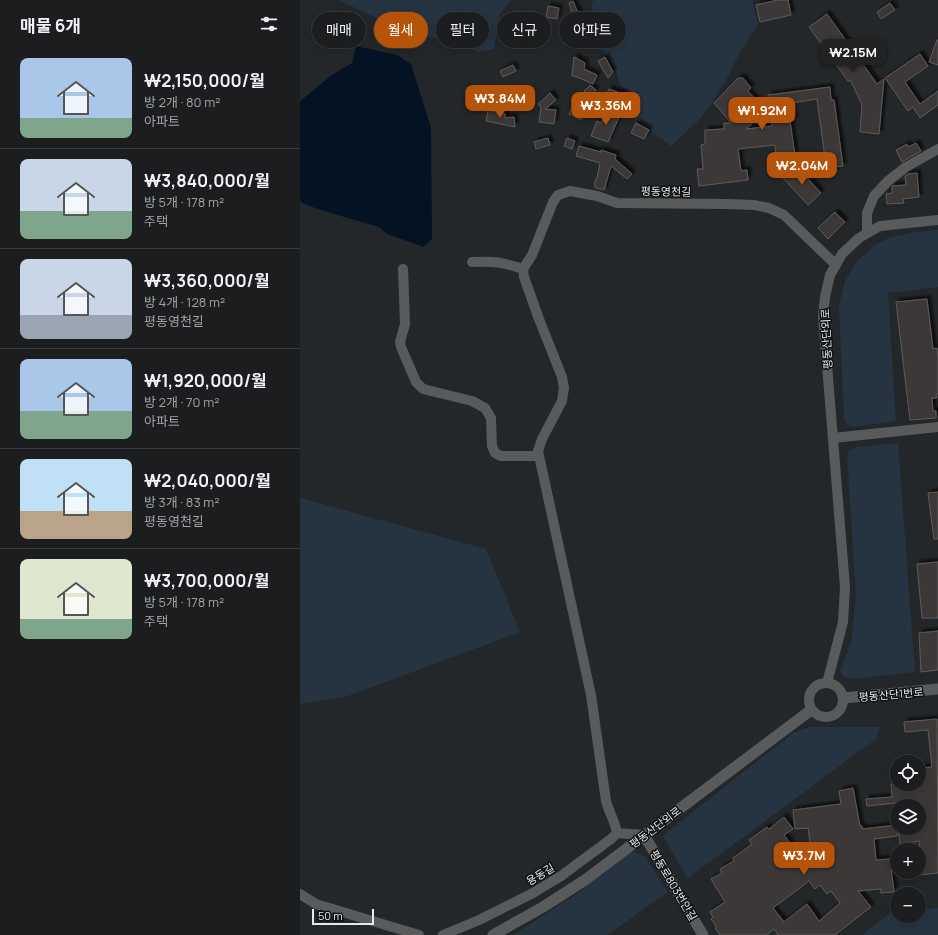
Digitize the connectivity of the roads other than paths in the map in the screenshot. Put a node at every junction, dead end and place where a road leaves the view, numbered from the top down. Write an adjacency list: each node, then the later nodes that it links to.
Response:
1 (938, 149): 3 (street)
2 (938, 220): 3 (street, 평동산단외로)
3 (867, 233): 5 (street, 평동산단외로)
4 (472, 262): 7 (street)
5 (836, 265): 7 (street, 평동영천길); 9 (street, 평동산단외로)
6 (403, 269): 10 (street)
7 (523, 269): 10 (street)
8 (938, 427): 9 (street)
9 (832, 438): 11 (street, 평동산단외로)
10 (539, 456): 15 (street)
11 (827, 683): 13 (street); 14 (street)
12 (938, 689): 13 (street, 평동산단1번로)
13 (843, 698): 14 (street)
14 (811, 710): 16 (street, 평동산단외로)
15 (617, 833): 16 (street); 19 (street, 용동길)
16 (644, 835): 20 (street, 평동산단외로); 21 (street, 평동로803번안길)
17 (300, 894): 18 (street)
18 (419, 935)
19 (443, 935)
20 (493, 935)
21 (703, 935)

